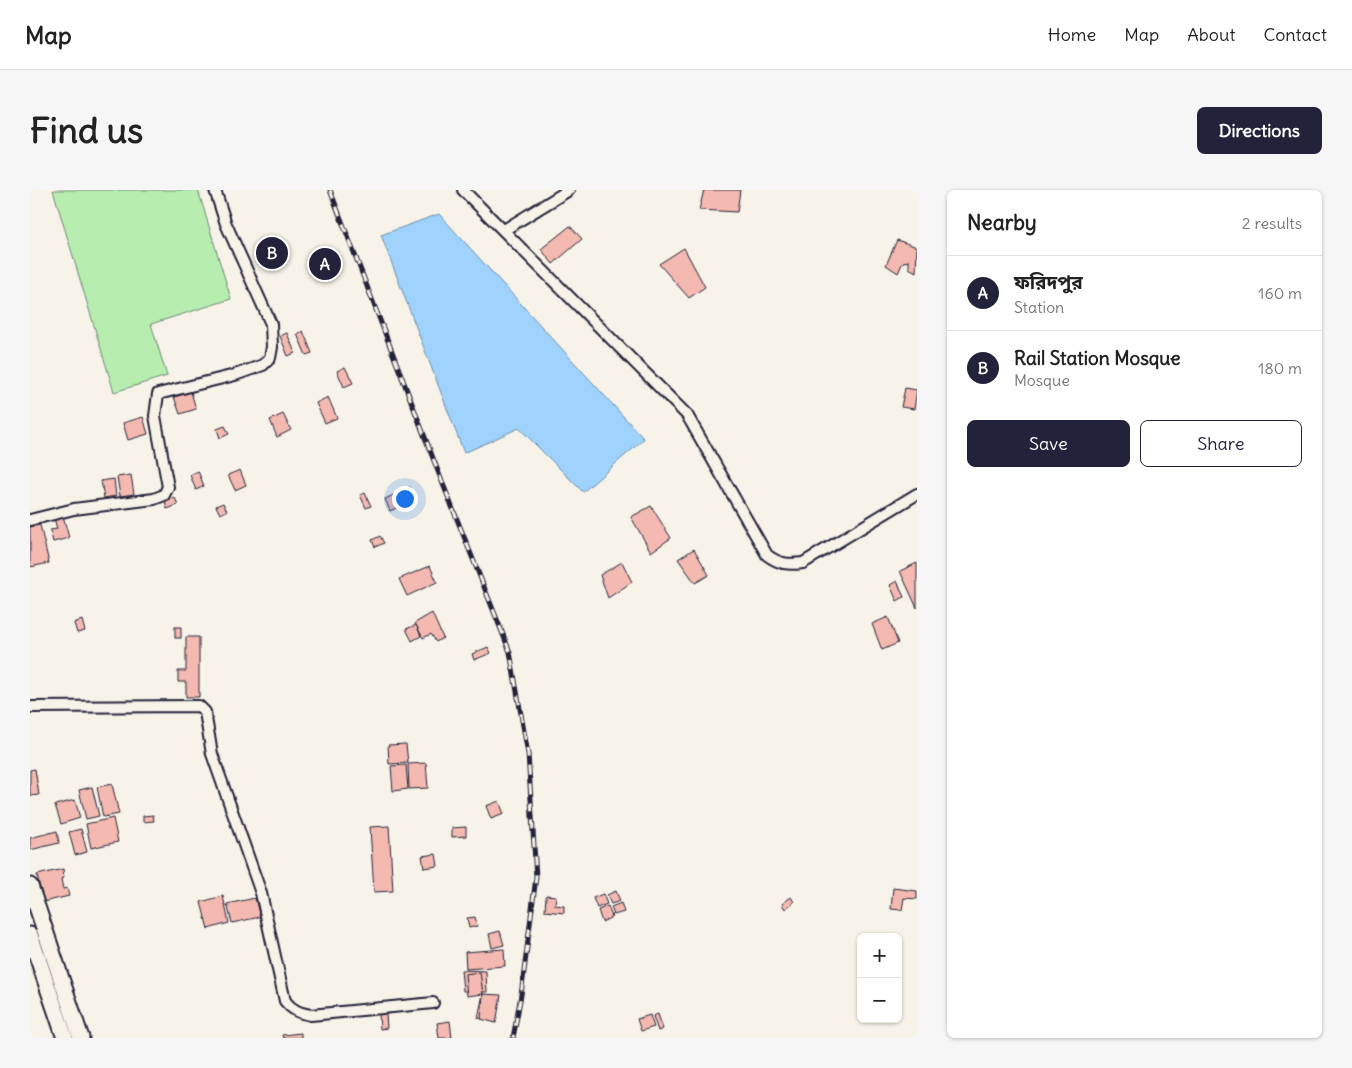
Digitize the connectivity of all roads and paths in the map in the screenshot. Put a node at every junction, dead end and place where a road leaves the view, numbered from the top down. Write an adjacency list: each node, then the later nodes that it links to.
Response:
1 (214, 190): 6 (street)
2 (463, 190): 4 (street)
3 (569, 190): 4 (street)
4 (504, 230): 5 (street)
5 (917, 494)
6 (30, 520)
7 (30, 707): 10 (street)
8 (30, 886): 12 (highway)
9 (30, 935): 11 (highway)
10 (433, 1003)
11 (65, 1038)
12 (81, 1038)

